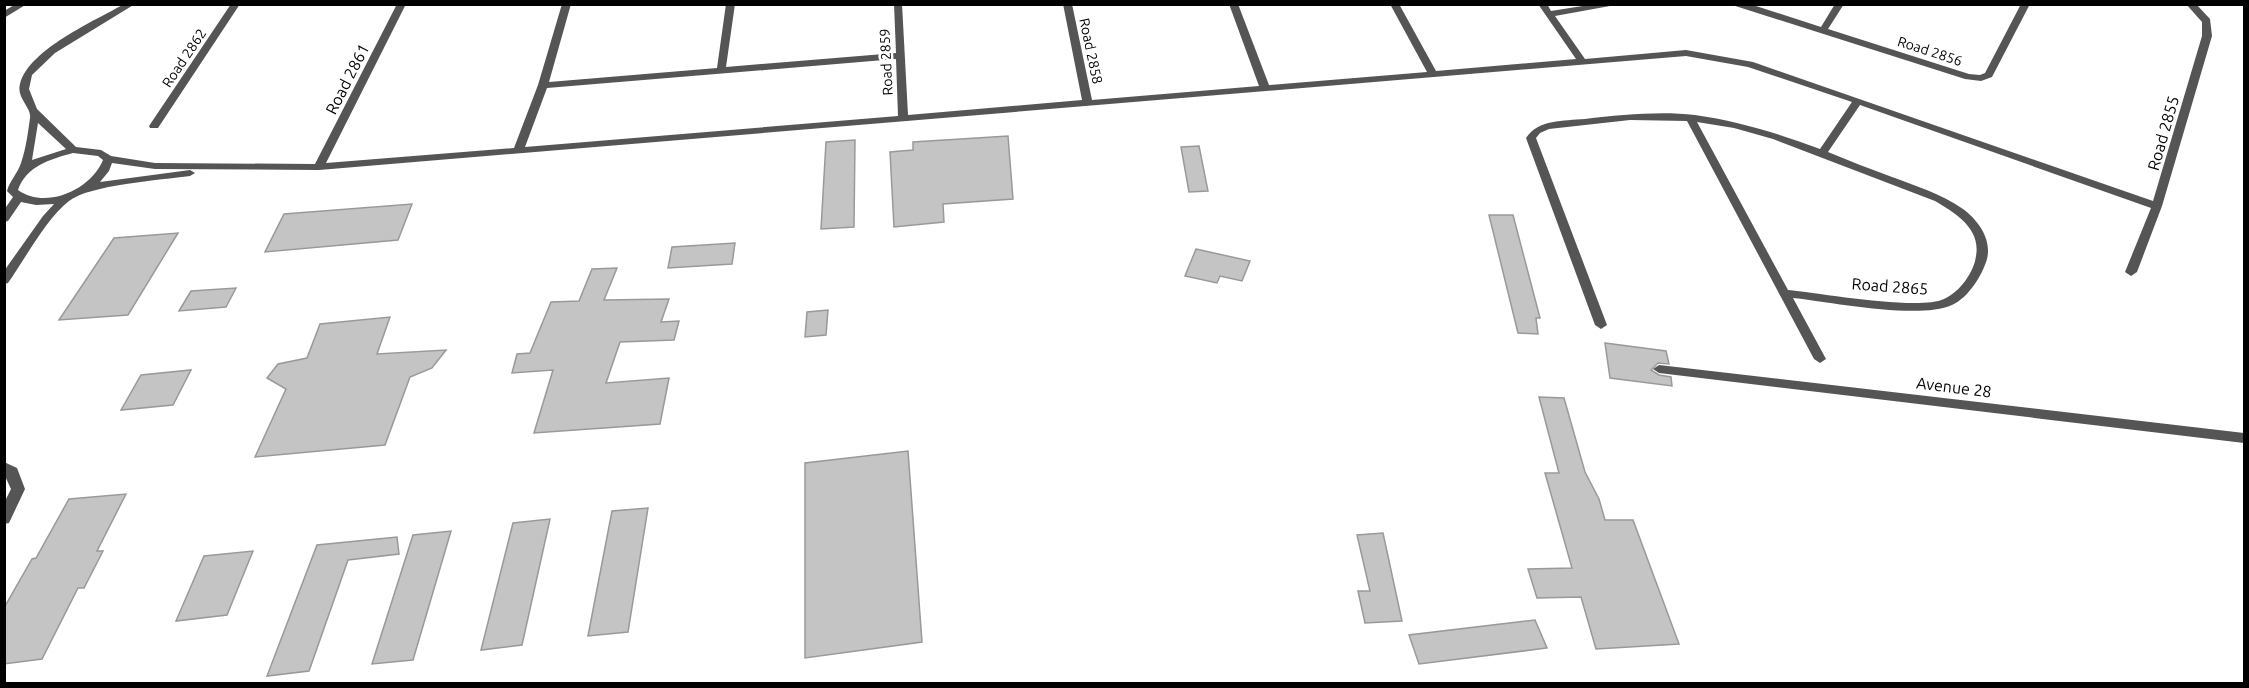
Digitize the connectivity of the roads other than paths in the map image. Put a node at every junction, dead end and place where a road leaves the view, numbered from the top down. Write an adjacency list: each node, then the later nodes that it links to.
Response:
1 (23, 4): 18 (street)
2 (131, 4): 28 (street)
3 (236, 4): 31 (street, Road 2862)
4 (402, 4): 36 (street, Road 2861)
5 (567, 4): 24 (street)
6 (731, 4): 22 (street)
7 (898, 4): 20 (street, Road 2859)
8 (1067, 4): 27 (street, Road 2858)
9 (1233, 4): 25 (street)
10 (1394, 4): 23 (street)
11 (1542, 4): 17 (street)
12 (1617, 4): 17 (street)
13 (1733, 4): 19 (street, Road 2856)
14 (1840, 4): 19 (street)
15 (2026, 4): 19 (street, Road 2856)
16 (2190, 4): 42 (street, Road 2855)
17 (1549, 14): 21 (street)
18 (4, 15)
19 (1823, 30)
20 (899, 56): 22 (street); 29 (street, Road 2859)
21 (1582, 63): 23 (street); 26 (street)
22 (721, 72): 24 (street)
23 (1433, 74): 25 (street)
24 (543, 85): 33 (street)
25 (1265, 88): 27 (street)
26 (1858, 101): 34 (street); 42 (street)
27 (1088, 104): 29 (street)
28 (36, 115): 32 (street); 38 (street)
29 (903, 117): 33 (street)
30 (1691, 118): 34 (street, Road 2865); 46 (street); 47 (street, Road 2865)
31 (154, 126)
32 (73, 150): 35 (street); 38 (street)
33 (518, 151): 36 (street)
34 (1822, 154): 46 (street, Road 2865)
35 (108, 159): 37 (street); 39 (street)
36 (319, 167): 37 (street)
37 (224, 168): 39 (street)
38 (22, 172): 41 (street)
39 (85, 188): 40 (street)
40 (67, 196): 41 (street); 45 (street)
41 (18, 198): 43 (street)
42 (2157, 206): 44 (street, Road 2855)
43 (4, 219)
44 (2131, 272)
45 (4, 280)
46 (1784, 293): 48 (street)
47 (1601, 325)
48 (1820, 359)
49 (1659, 369): 50 (street, Avenue 28)
50 (2244, 438)
51 (4, 466): 52 (street)
52 (4, 519)

